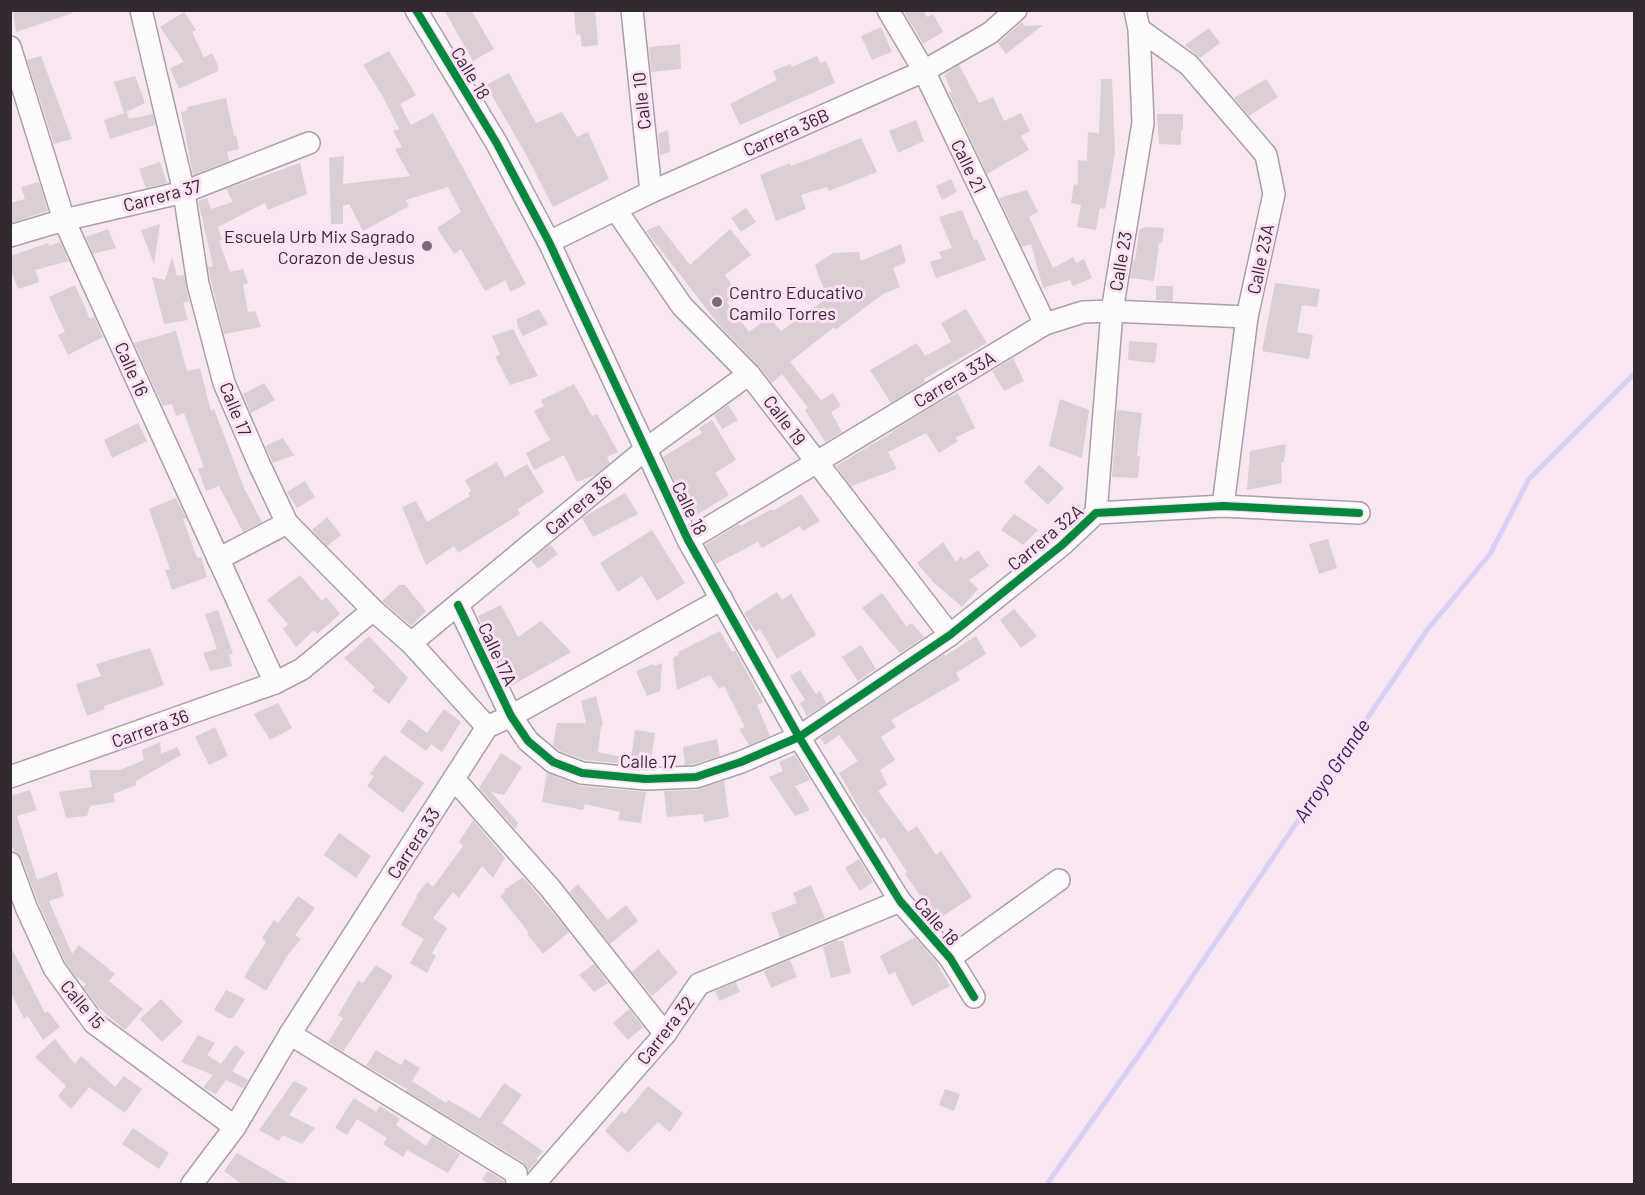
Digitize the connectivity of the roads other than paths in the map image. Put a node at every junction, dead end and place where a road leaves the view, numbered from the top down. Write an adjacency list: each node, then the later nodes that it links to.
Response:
1 (141, 10): 12 (street, Calle 17)
2 (416, 10): 17 (street, Calle 18)
3 (632, 10): 13 (street, Calle 10)
4 (888, 10): 9 (street, Calle 21)
5 (1016, 10): 9 (street, Carrera 36B)
6 (1137, 20): 8 (street, Calle 23A); 10 (street, Calle 23)
7 (10, 47): 15 (street, Calle 16)
8 (1168, 49): 10 (street); 19 (street, Calle 23A)
9 (924, 71): 13 (street, Carrera 36B); 20 (street, Calle 21)
10 (1141, 76): 18 (street, Calle 23)
11 (309, 143): 12 (street, Carrera 37)
12 (184, 192): 15 (street, Carrera 37); 27 (street, Calle 17)
13 (651, 192): 14 (street, Carrera 36B)
14 (616, 210): 17 (street, Carrera 36B); 21 (street, Calle 19)
15 (64, 220): 16 (street, Carrera 37); 29 (street, Calle 16)
16 (10, 236)
17 (549, 242): 22 (street, Calle 18)
18 (1112, 311): 19 (street, Carrera 33A); 20 (street, Carrera 33A); 25 (street, Calle 23)
19 (1247, 317): 24 (street, Calle 23A)
20 (1045, 324): 23 (street, Carrera 33A)
21 (749, 374): 22 (street, Carrera 36); 23 (street, Calle 19)
22 (646, 449): 28 (street, Calle 18); 31 (street, Carrera 36)
23 (816, 462): 28 (street, Carrera 33A); 33 (street, Calle 19)
24 (1223, 506): 25 (street, Carrera 32A); 26 (street, Carrera 32A)
25 (1096, 513): 33 (street, Carrera 32A)
26 (1359, 513)
27 (287, 523): 29 (street); 32 (street, Calle 17)
28 (688, 540): 30 (street, Calle 18)
29 (218, 559): 35 (street, Calle 16)
30 (722, 598): 36 (street); 38 (street, Calle 18)
31 (458, 605): 34 (street, Carrera 36); 36 (street, Calle 17A)
32 (373, 610): 34 (street, Calle 17); 35 (street, Carrera 36)
33 (950, 635): 38 (street, Carrera 32A)
34 (411, 643): 37 (street, Calle 17)
35 (275, 683): 39 (street, Carrera 36)
36 (511, 716): 37 (street); 38 (street, Calle 17)
37 (487, 727): 40 (street, Carrera 33)
38 (799, 737): 43 (street, Calle 18)
39 (10, 777)
40 (454, 779): 46 (street, Carrera 33); 47 (street)
41 (10, 864): 48 (street, Calle 15)
42 (1059, 880): 44 (street)
43 (900, 901): 44 (street, Calle 18); 47 (street, Carrera 32)
44 (950, 958): 45 (street, Calle 18)
45 (974, 997)
46 (290, 1034): 48 (street, Carrera 33); 50 (street)
47 (664, 1034): 51 (street, Carrera 32)
48 (235, 1127): 49 (street, Carrera 33)
49 (192, 1185)
50 (517, 1185)
51 (534, 1185)

